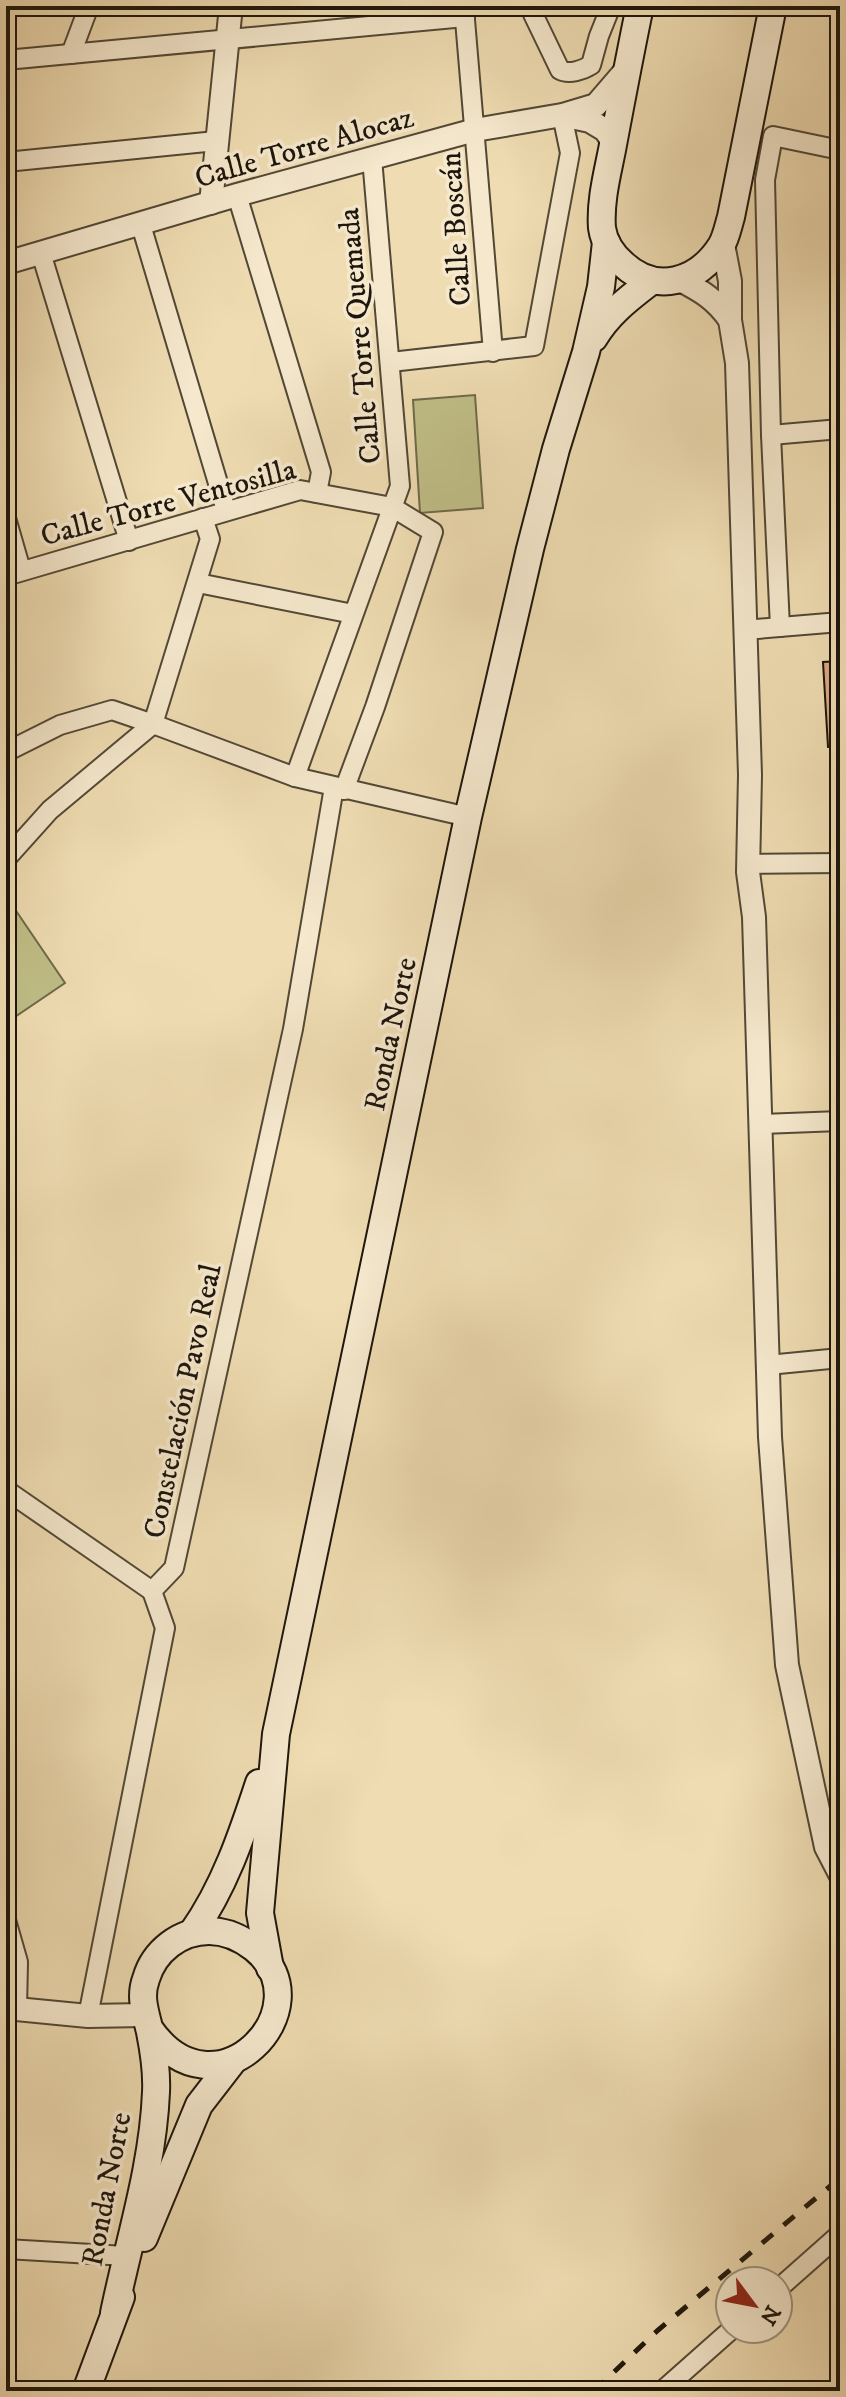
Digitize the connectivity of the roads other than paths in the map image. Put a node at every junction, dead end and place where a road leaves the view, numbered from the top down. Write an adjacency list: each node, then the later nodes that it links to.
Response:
1 (89, 6): 9 (street)
2 (231, 6): 8 (street)
3 (534, 6): 4 (street)
4 (611, 6)
5 (640, 6): 11 (main road, Ronda Norte)
6 (773, 6): 23 (main road)
7 (464, 12): 8 (street); 13 (street, Calle Boscán)
8 (228, 40): 9 (street); 14 (street)
9 (71, 54): 10 (street)
10 (6, 60)
11 (627, 69): 12 (street); 15 (main road, Ronda Norte)
12 (562, 115): 13 (street, Calle Torre Alocaz); 15 (street, Calle Torre Alocaz); 29 (street)
13 (475, 130): 17 (street, Calle Torre Alocaz); 29 (street, Calle Boscán)
14 (216, 141): 18 (street); 20 (street)
15 (613, 142): 22 (main road, Ronda Norte)
16 (840, 150): 33 (street)
17 (372, 158): 19 (street, Calle Torre Alocaz); 31 (street, Calle Torre Quemada)
18 (6, 162)
19 (237, 195): 20 (street, Calle Torre Alocaz); 34 (street, Calle Torre Quemada)
20 (211, 203): 21 (street, Calle Torre Alocaz)
21 (141, 225): 24 (street, Calle Torre Alocaz); 36 (street)
22 (606, 242): 27 (main road); 30 (main road, Ronda Norte)
23 (723, 244): 26 (main road); 28 (street)
24 (41, 253): 25 (street, Calle Torre Alocaz); 39 (street)
25 (6, 263)
26 (680, 280): 27 (main road); 28 (street)
27 (650, 282): 30 (main road, Ronda Norte)
28 (730, 320): 45 (street)
29 (493, 352): 31 (street)
30 (586, 352): 50 (main road, Ronda Norte)
31 (391, 362): 35 (street, Calle Torre Quemada)
32 (840, 429): 33 (street)
33 (771, 435): 44 (street)
34 (317, 493): 35 (street, Calle Torre Ventosilla); 36 (street, Calle Torre Ventosilla)
35 (392, 507): 42 (street, Calle Torre Quemada); 49 (street, Calle Torre Quemada)
36 (226, 510): 38 (street, Calle Torre Ventosilla)
37 (6, 518): 40 (street)
38 (203, 518): 39 (street, Calle Torre Ventosilla); 41 (street)
39 (129, 541): 40 (street, Calle Torre Ventosilla)
40 (14, 573)
41 (198, 583): 42 (street); 46 (street)
42 (353, 614): 48 (street, Calle Torre Quemada)
43 (840, 622): 44 (street)
44 (780, 627): 45 (street)
45 (745, 630): 53 (street)
46 (153, 724): 47 (street); 48 (street); 51 (street)
47 (8, 747)
48 (295, 777): 49 (street)
49 (339, 789): 50 (street); 59 (street, Constelación Pavo Real)
50 (468, 817): 60 (main road, Ronda Norte)
51 (6, 859)
52 (840, 863): 53 (street)
53 (748, 864): 55 (street)
54 (840, 1121): 55 (street)
55 (759, 1124): 57 (street)
56 (840, 1358): 57 (street)
57 (768, 1365): 61 (street)
58 (6, 1490): 59 (street)
59 (152, 1591): 66 (street)
60 (276, 1734): 63 (main road, Ronda Norte); 64 (main road, Ronda Norte)
61 (840, 1874)
62 (6, 1920): 65 (street)
63 (192, 1933): 64 (main road); 67 (main road, Ronda Norte)
64 (270, 1968): 68 (main road, Ronda Norte)
65 (11, 2009): 66 (street)
66 (88, 2016): 67 (street)
67 (147, 2021): 68 (main road); 71 (main road, Ronda Norte)
68 (233, 2061): 73 (main road, Ronda Norte)
69 (840, 2234): 72 (street)
70 (6, 2249): 71 (street)
71 (126, 2256): 73 (main road, Ronda Norte)
72 (794, 2275)
73 (114, 2313): 75 (main road, Ronda Norte)
74 (714, 2345): 76 (street)
75 (86, 2391)
76 (662, 2391)

